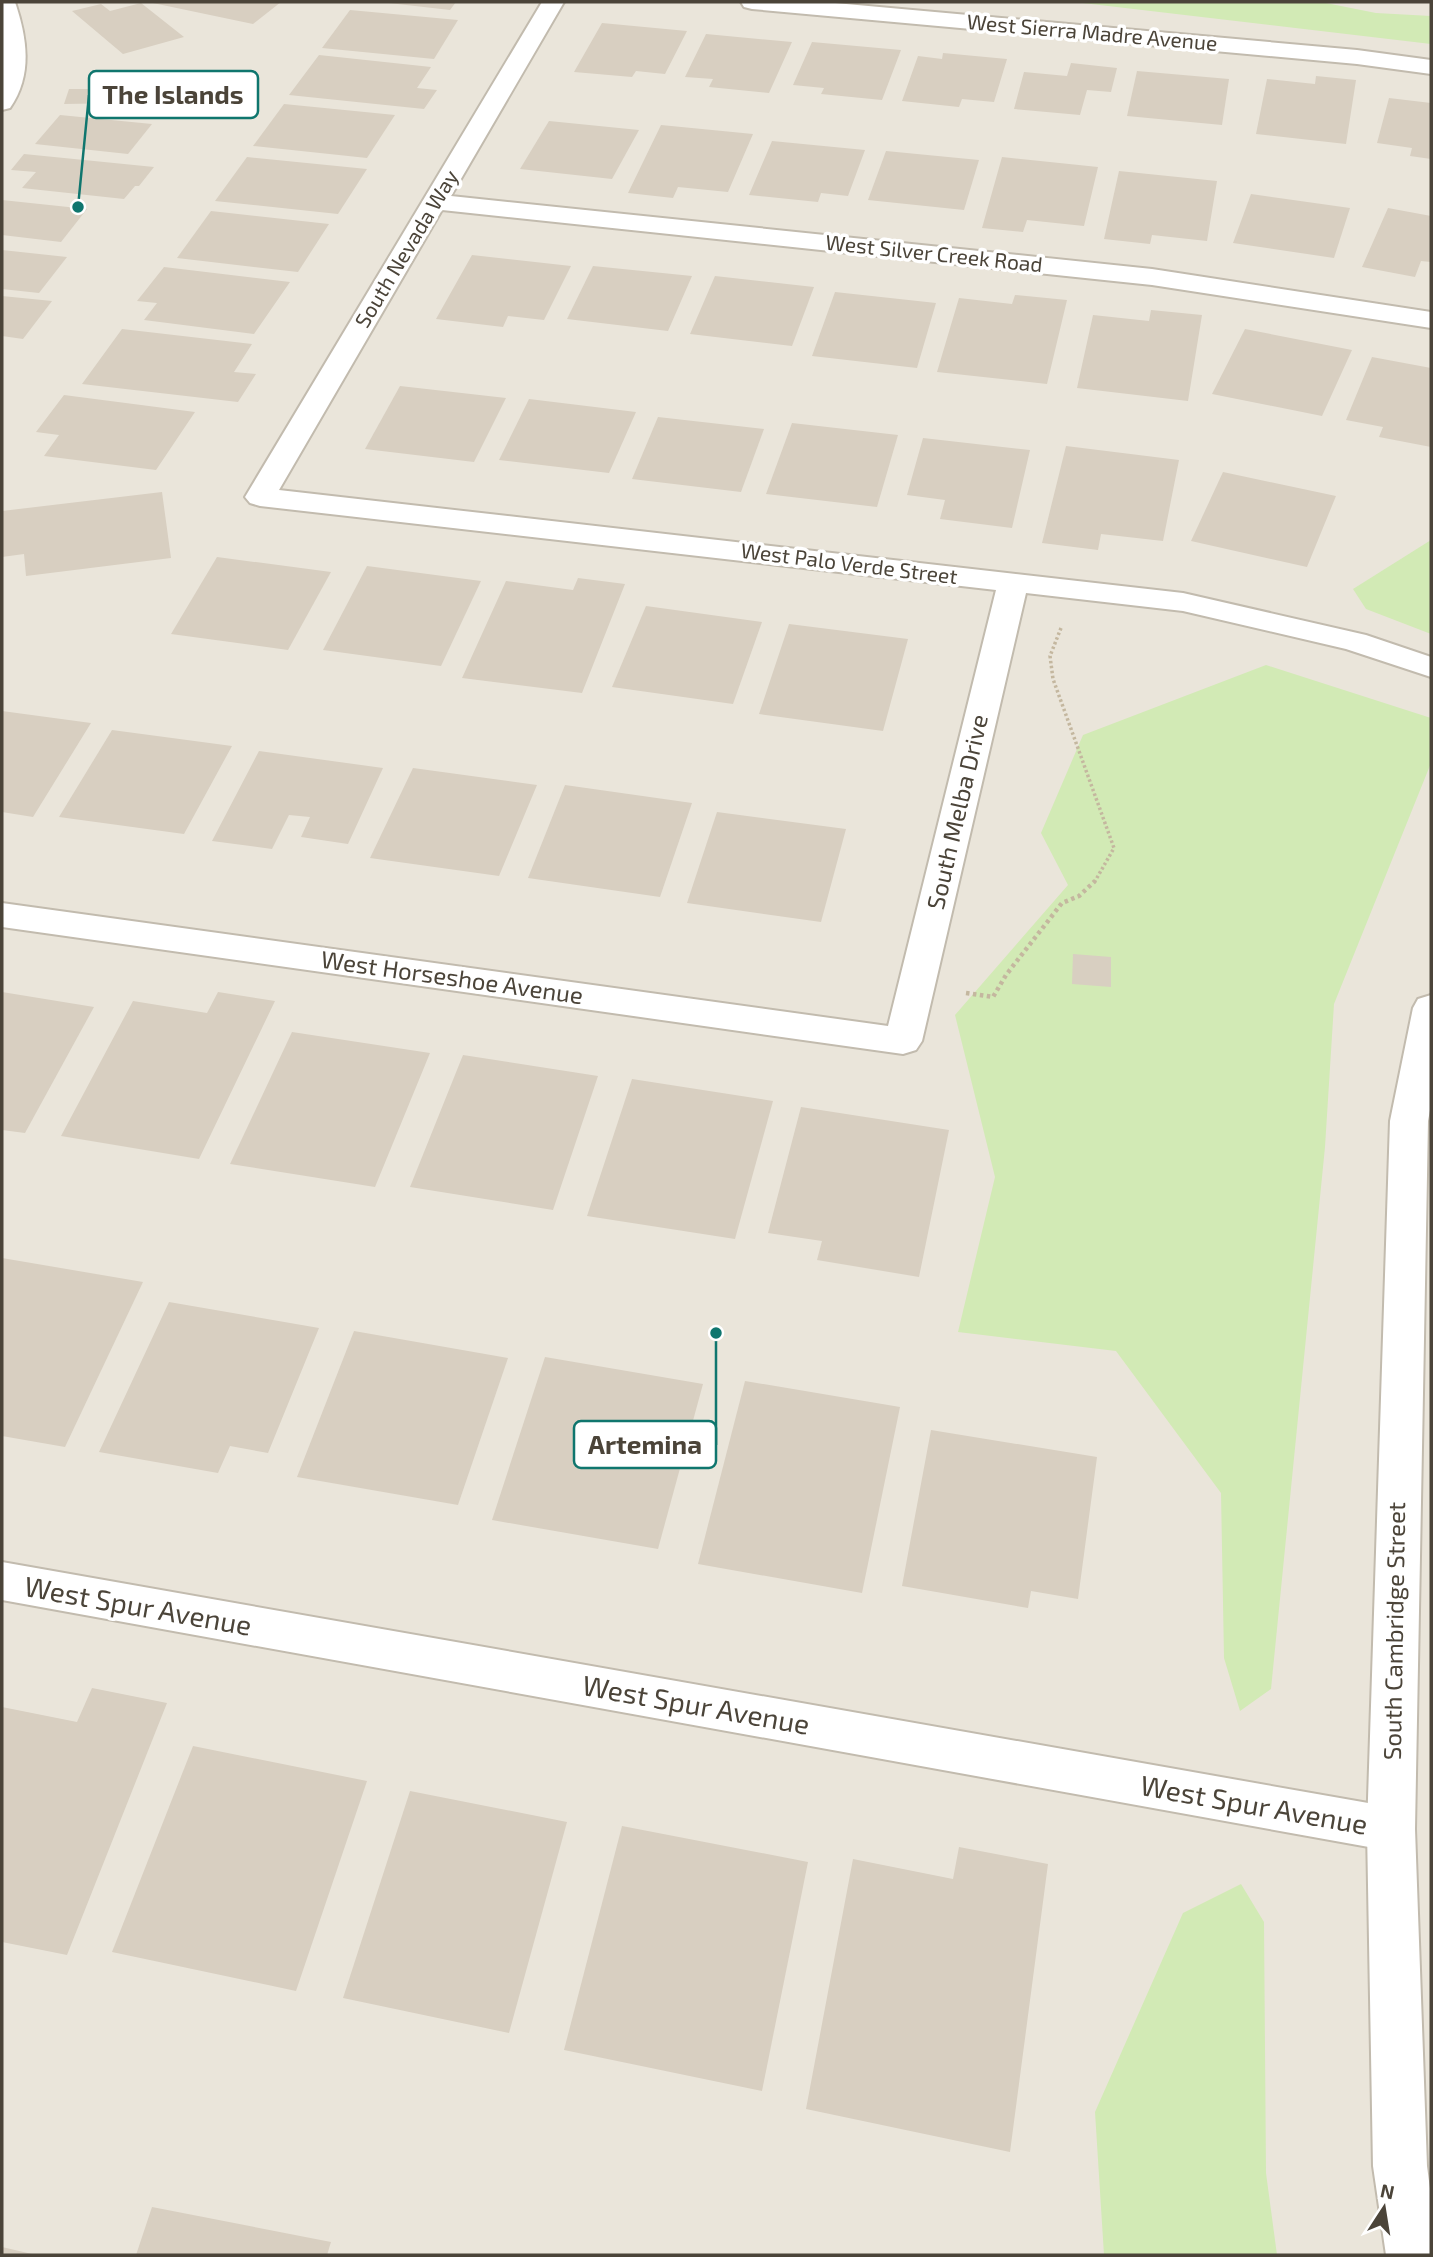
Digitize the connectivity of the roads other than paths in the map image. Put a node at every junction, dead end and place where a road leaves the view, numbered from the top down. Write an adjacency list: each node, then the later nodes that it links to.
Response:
1 (4, 2): 5 (street)
2 (553, 2): 6 (street, South Nevada Way)
3 (752, 2): 4 (street, West Sierra Madre Avenue)
4 (1431, 67)
5 (2, 103)
6 (434, 202): 7 (street, West Silver Creek Road); 8 (street, South Nevada Way)
7 (1431, 320)
8 (260, 497): 9 (street, West Palo Verde Street)
9 (1013, 583): 10 (street, West Palo Verde Street); 13 (street, South Melba Drive)
10 (1431, 667)
11 (2, 915): 13 (street, West Horseshoe Avenue)
12 (1431, 1008): 14 (street, South Cambridge Street)
13 (903, 1041)
14 (1418, 1277): 16 (street, South Cambridge Street)
15 (2, 1581): 16 (street, West Spur Avenue)
16 (1391, 1829): 17 (street, South Cambridge Street)
17 (1413, 2255)

